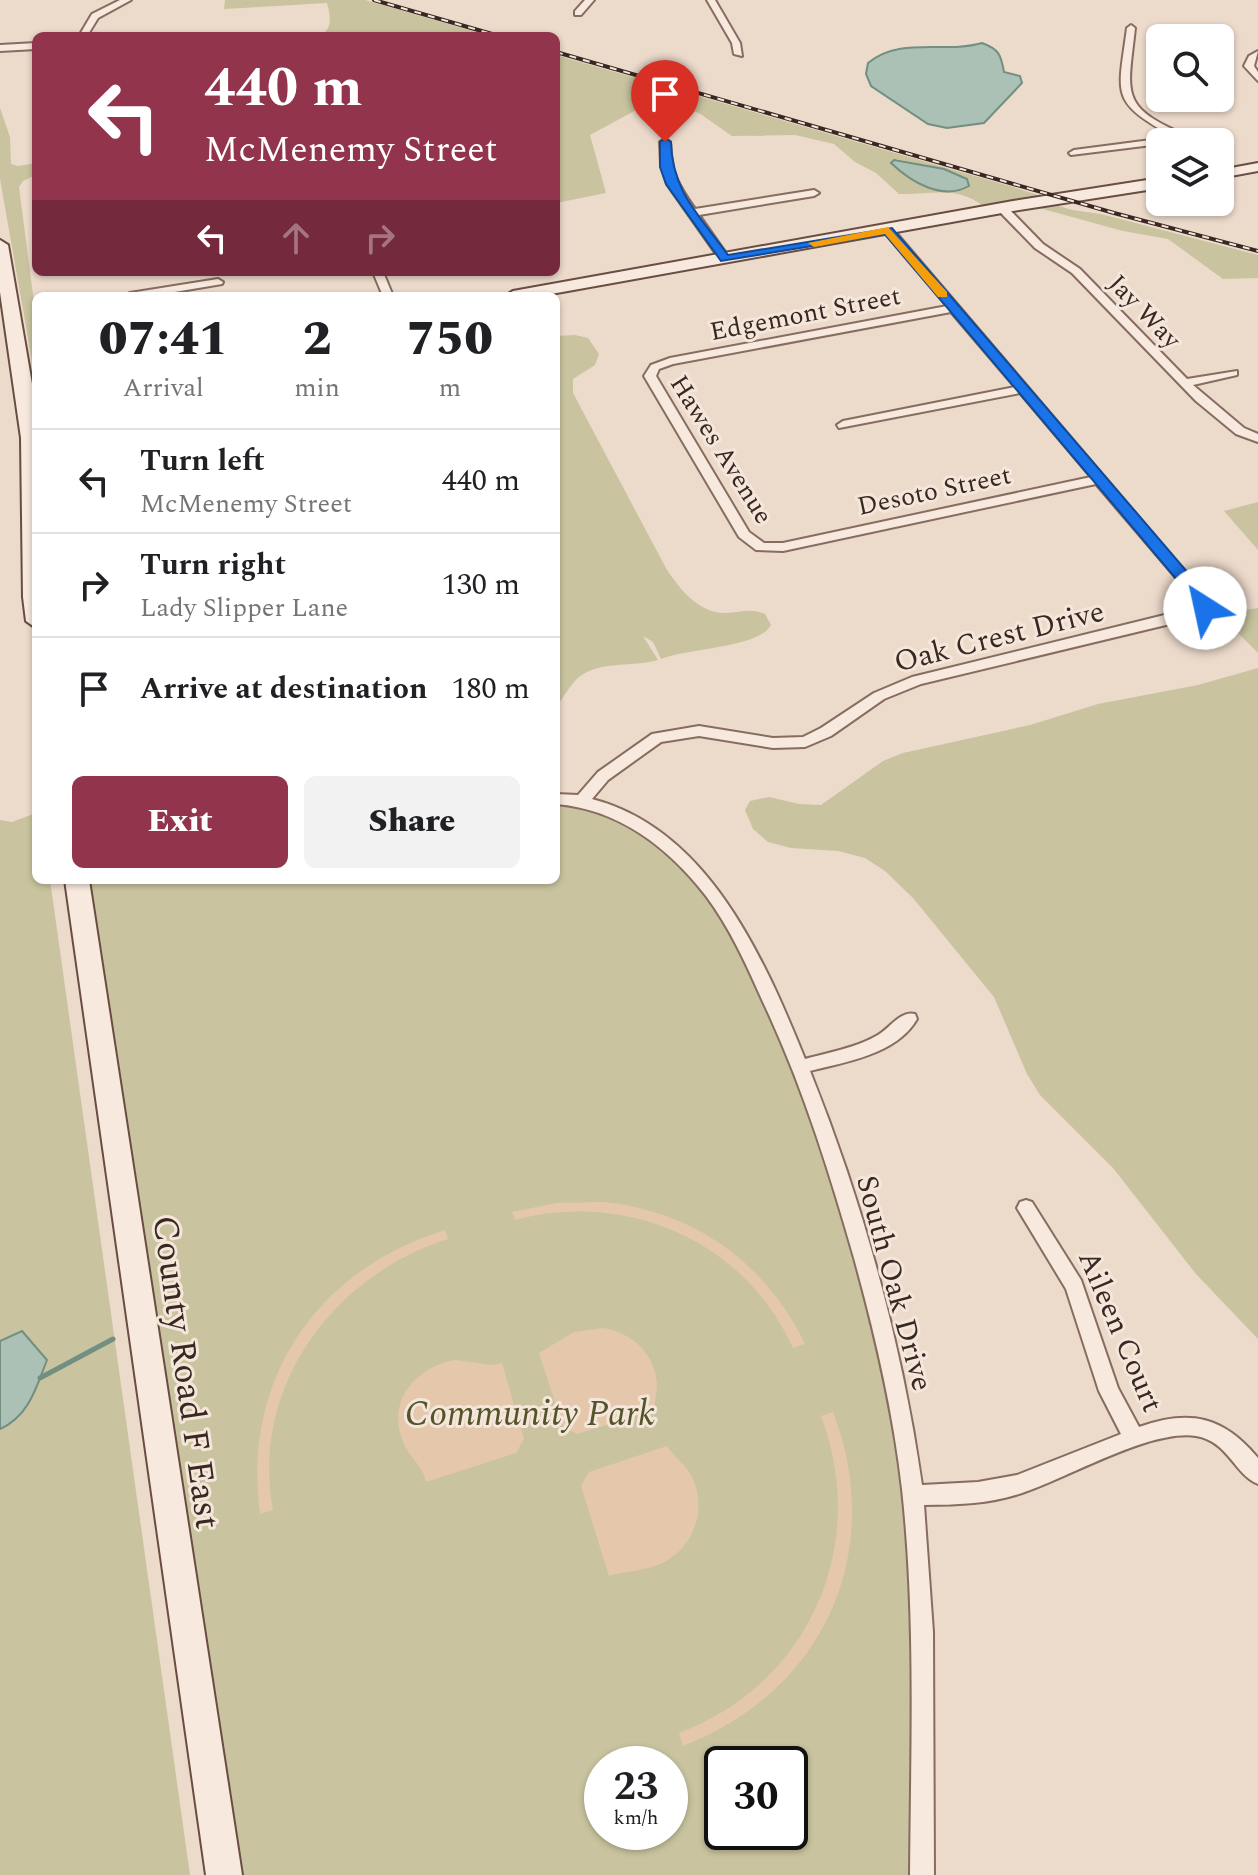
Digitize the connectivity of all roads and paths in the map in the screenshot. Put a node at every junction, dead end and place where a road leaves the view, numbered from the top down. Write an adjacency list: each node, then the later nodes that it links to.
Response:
1 (127, 0): 6 (street)
2 (590, 0): 4 (street)
3 (711, 0): 9 (street)
4 (578, 13)
5 (1131, 28): 12 (street)
6 (85, 32)
7 (32, 46): 8 (street)
8 (0, 48)
9 (739, 54)
10 (1258, 54): 11 (street)
11 (1258, 78)
12 (1167, 128)
13 (665, 142): 21 (street)
14 (1146, 145): 15 (street)
15 (1074, 153)
16 (1258, 167): 17 (street)
17 (1234, 170)
18 (1146, 186): 20 (street)
19 (814, 193): 21 (street)
20 (1004, 210): 22 (street); 32 (street, Jay Way)
21 (692, 213): 24 (street)
22 (888, 230): 24 (street); 28 (street)
23 (0, 250): 31 (street)
24 (725, 259): 27 (street)
25 (217, 277): 26 (street)
26 (148, 292)
27 (536, 292)
28 (954, 308): 29 (street, Edgemont Street); 33 (street)
29 (665, 362): 37 (street, Hawes Avenue)
30 (1233, 373): 32 (street)
31 (23, 382): 38 (street)
32 (1184, 383): 35 (street, Jay Way)
33 (1023, 389): 34 (street); 36 (street)
34 (843, 425)
35 (1258, 438)
36 (1100, 479): 37 (street, Desoto Street); 40 (street, Oak Crest Drive)
37 (777, 548)
38 (32, 591)
39 (560, 799): 40 (street)
40 (583, 800): 43 (street, South Oak Drive)
41 (78, 884): 48 (street, County Road F East)
42 (909, 1019): 43 (street)
43 (800, 1067): 47 (street, South Oak Drive)
44 (1026, 1208): 45 (street, Aileen Court)
45 (1134, 1438): 46 (street); 47 (street)
46 (1258, 1474)
47 (913, 1495): 49 (street, South Oak Drive)
48 (224, 1875)
49 (922, 1875)

